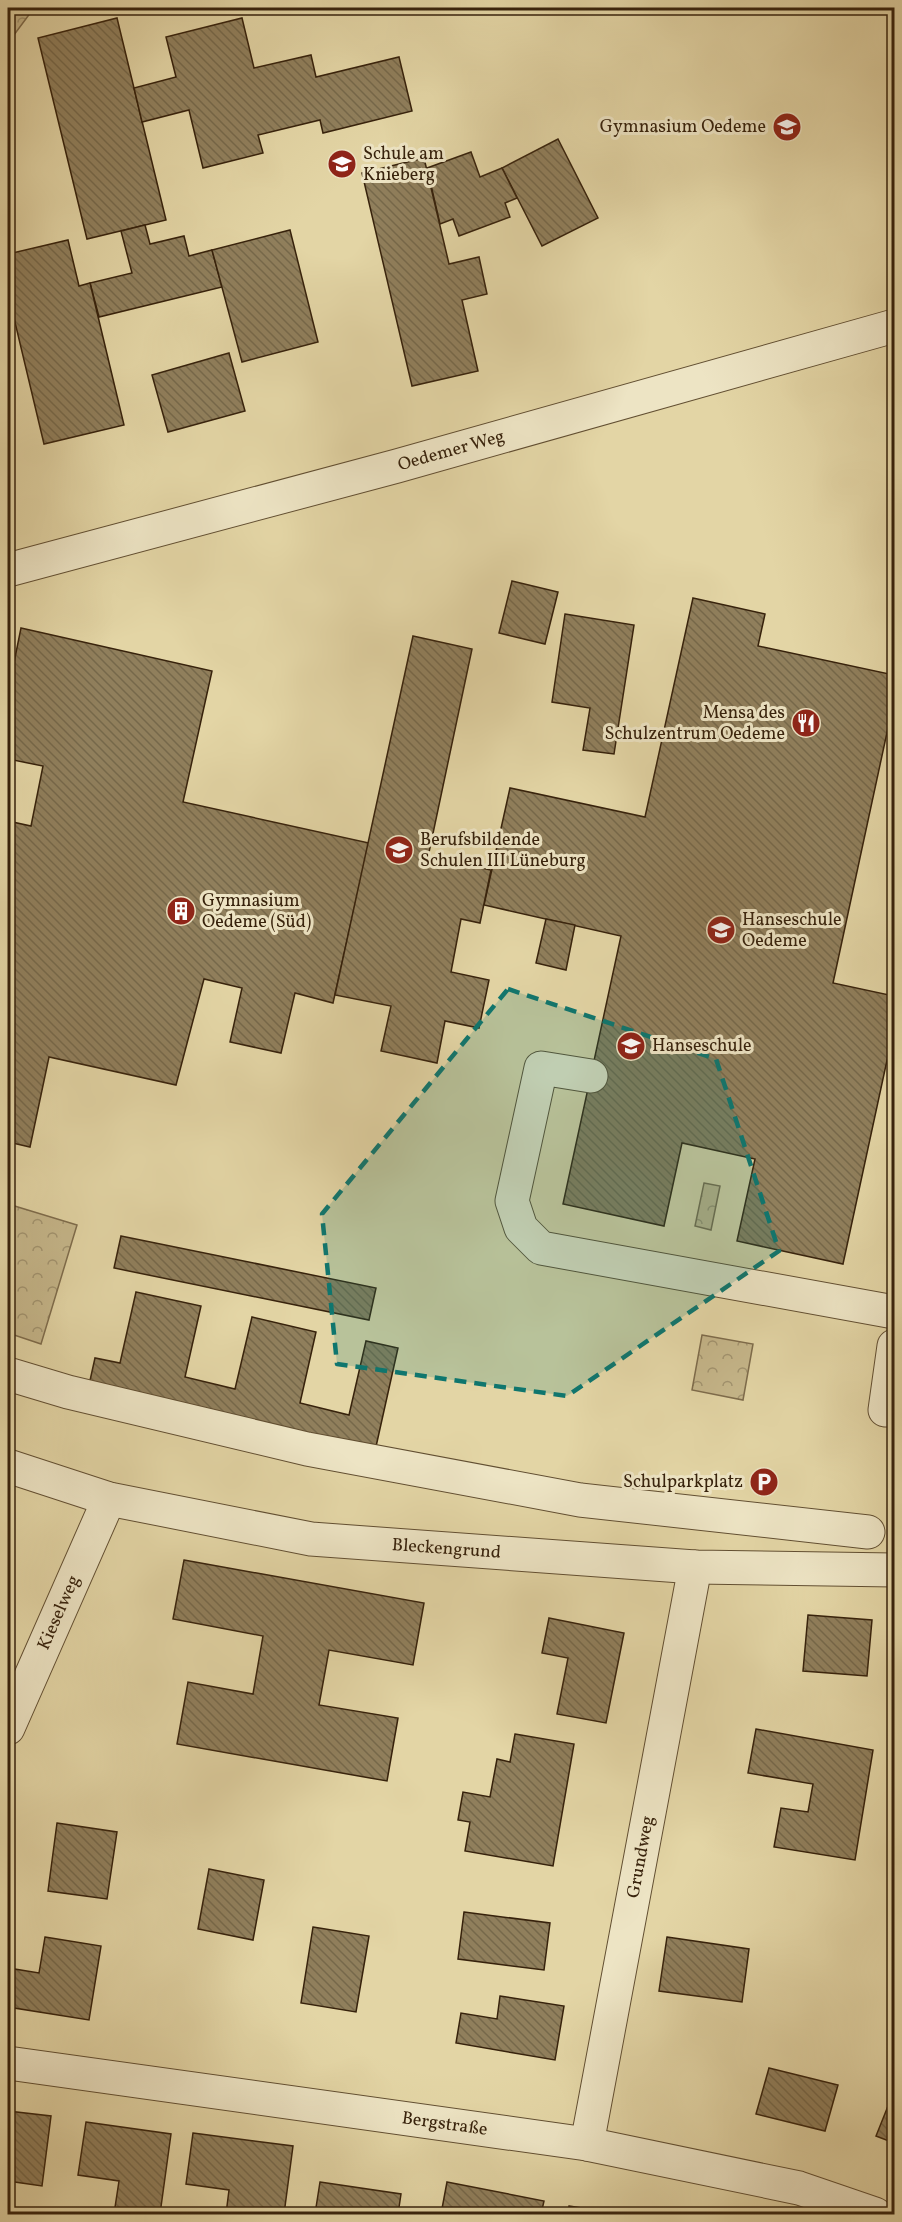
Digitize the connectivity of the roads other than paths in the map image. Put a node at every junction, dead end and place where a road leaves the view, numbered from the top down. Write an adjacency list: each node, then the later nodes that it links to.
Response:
1 (894, 326): 2 (street, Oedemer Weg)
2 (8, 570)
3 (591, 1076): 4 (street)
4 (894, 1312)
5 (894, 1346): 7 (street)
6 (8, 1374): 10 (street)
7 (885, 1410)
8 (8, 1466): 9 (street, Bleckengrund)
9 (109, 1498): 11 (street, Bleckengrund); 13 (street, Kieselweg)
10 (867, 1532)
11 (695, 1568): 12 (street, Bleckengrund); 15 (street, Grundweg)
12 (894, 1570)
13 (8, 1728)
14 (8, 2063): 15 (street, Bergstraße)
15 (587, 2144): 16 (street, Bergstraße)
16 (875, 2214)

